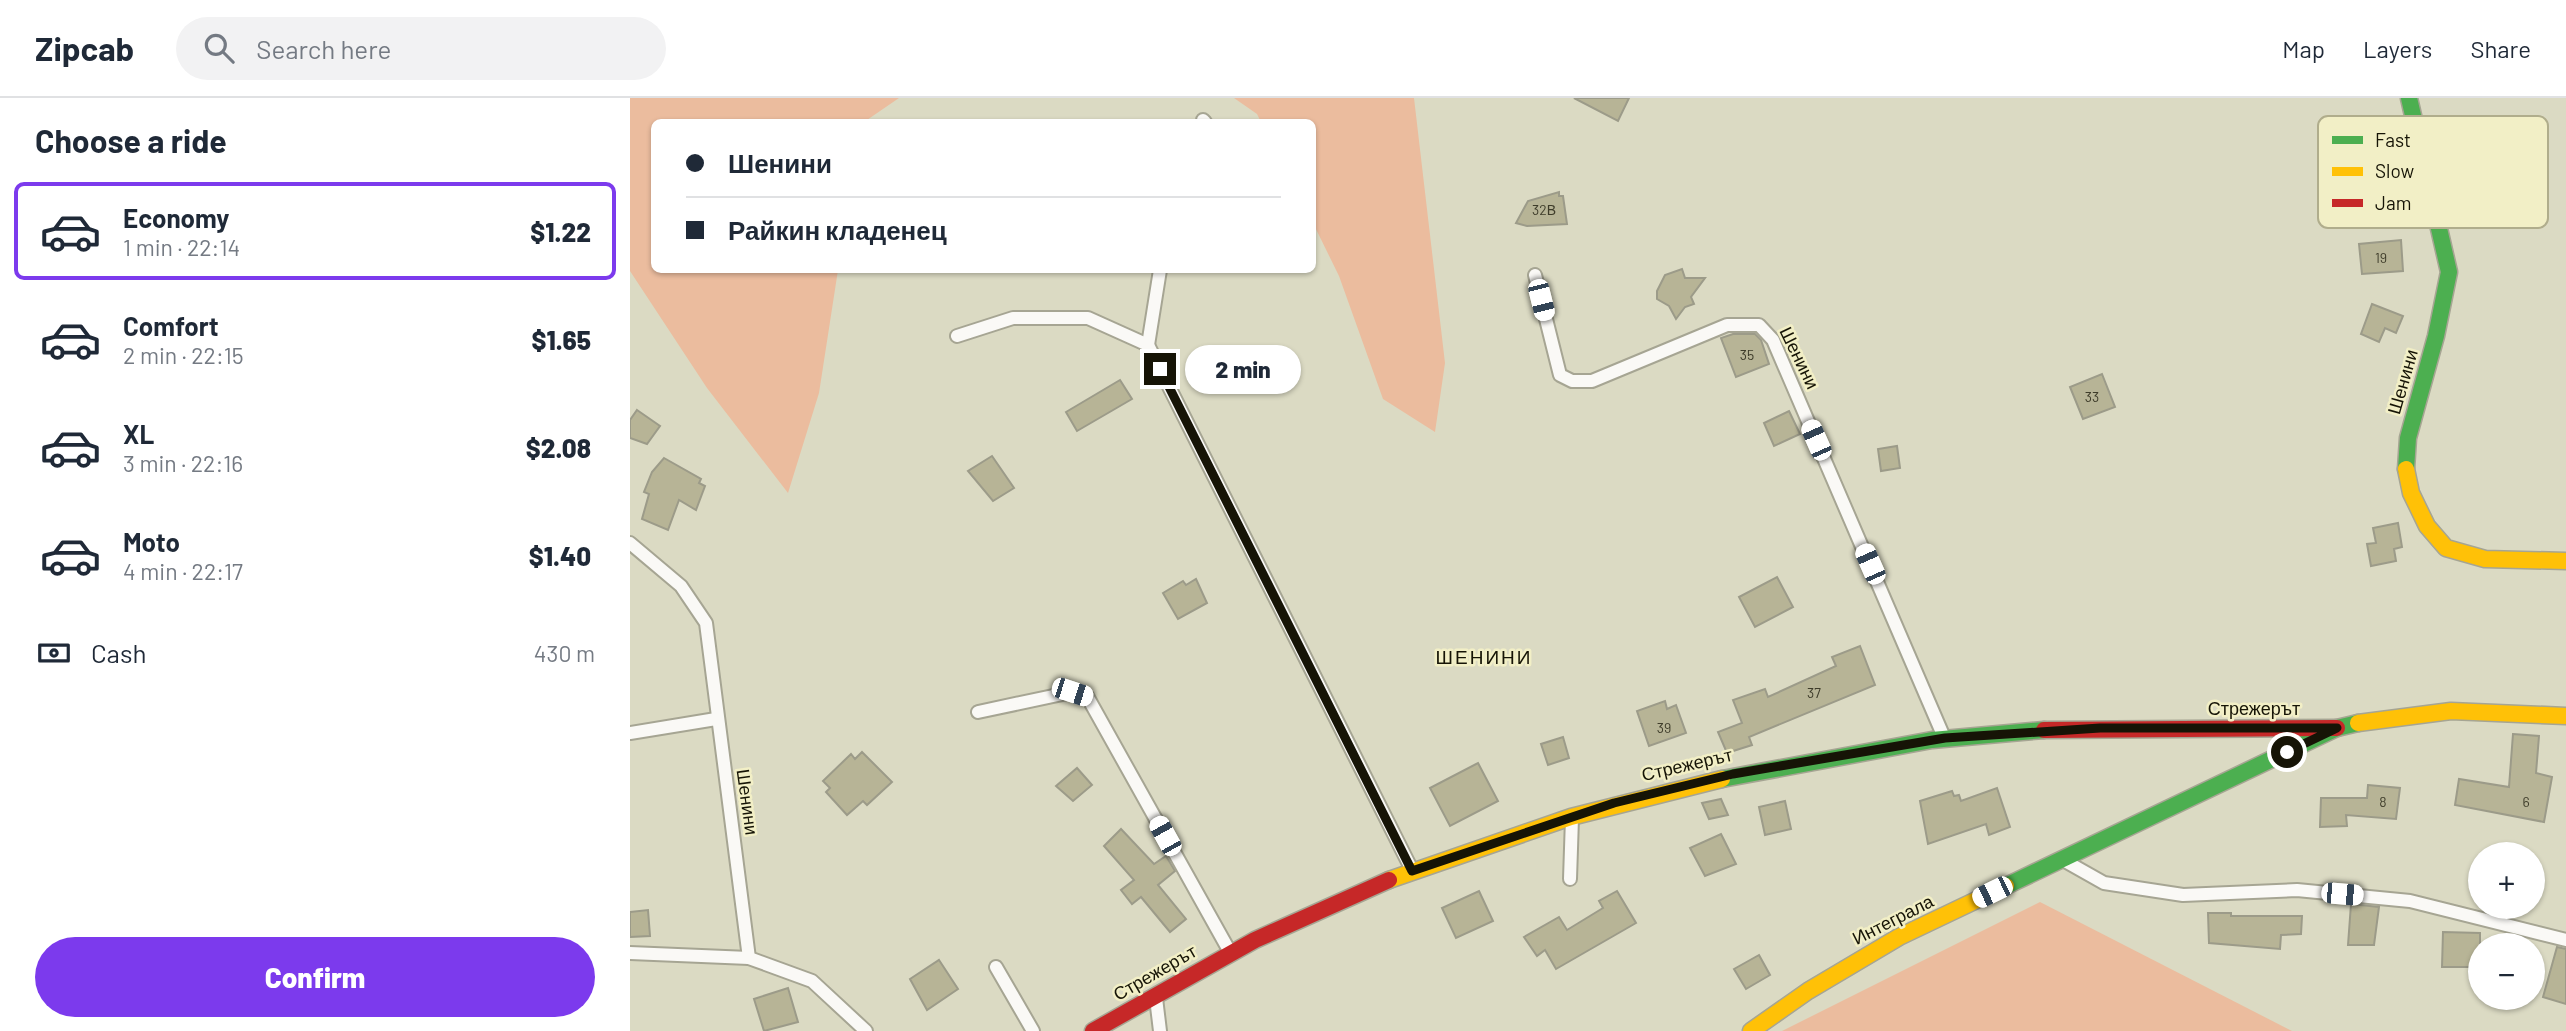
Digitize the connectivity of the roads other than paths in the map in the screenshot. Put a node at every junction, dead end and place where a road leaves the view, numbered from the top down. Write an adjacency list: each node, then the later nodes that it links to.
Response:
1 (2409, 98): 2 (street, Шенини)
2 (2413, 116)
3 (2439, 228): 9 (street, Шенини)
4 (1160, 273): 7 (lane)
5 (1535, 275): 15 (lane, Шенини)
6 (957, 336): 7 (lane)
7 (1148, 345): 18 (lane)
8 (630, 542): 12 (lane, Шенини)
9 (2566, 561)
10 (978, 712): 21 (lane)
11 (2566, 716): 13 (street)
12 (716, 719): 14 (lane); 23 (lane, Шенини)
13 (2337, 728): 15 (street, Стрежерът); 17 (street)
14 (630, 733)
15 (1945, 738): 16 (street, Стрежерът)
16 (1572, 814): 18 (street, Стрежерът); 19 (lane)
17 (2062, 859): 20 (lane); 30 (street, Интеграла)
18 (1412, 871): 21 (street, Стрежерът)
19 (1570, 879)
20 (2566, 940)
21 (1230, 952): 25 (street, Стрежерът)
22 (630, 953): 23 (lane)
23 (749, 958): 26 (lane)
24 (996, 967): 27 (lane)
25 (1155, 994): 28 (street, Стрежерът); 29 (lane)
26 (866, 1031)
27 (1033, 1031)
28 (1093, 1031)
29 (1160, 1031)
30 (1751, 1031)

